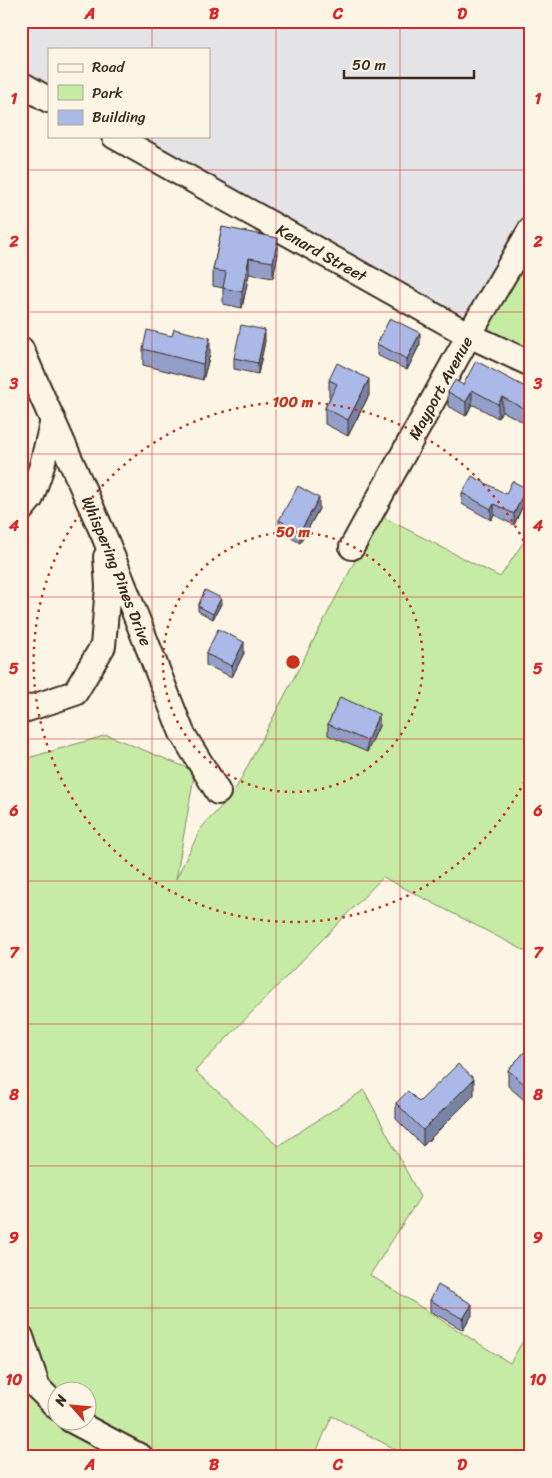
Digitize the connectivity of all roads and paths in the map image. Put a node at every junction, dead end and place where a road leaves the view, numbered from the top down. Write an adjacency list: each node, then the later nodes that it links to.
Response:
1 (21, 84): 2 (street)
2 (48, 99)
3 (118, 138): 5 (street, Kenard Street)
4 (531, 229): 5 (street, Mayport Avenue)
5 (469, 335): 7 (street, Kenard Street); 11 (street, Mayport Avenue)
6 (21, 349): 8 (street, Whispering Pines Drive)
7 (531, 364)
8 (53, 420): 9 (street); 10 (street, Whispering Pines Drive)
9 (21, 510)
10 (105, 538): 12 (street); 13 (street, Whispering Pines Drive)
11 (352, 547)
12 (21, 711)
13 (218, 792)
14 (21, 1337): 15 (street)
15 (48, 1398)
16 (90, 1430): 17 (street)
17 (141, 1457)

